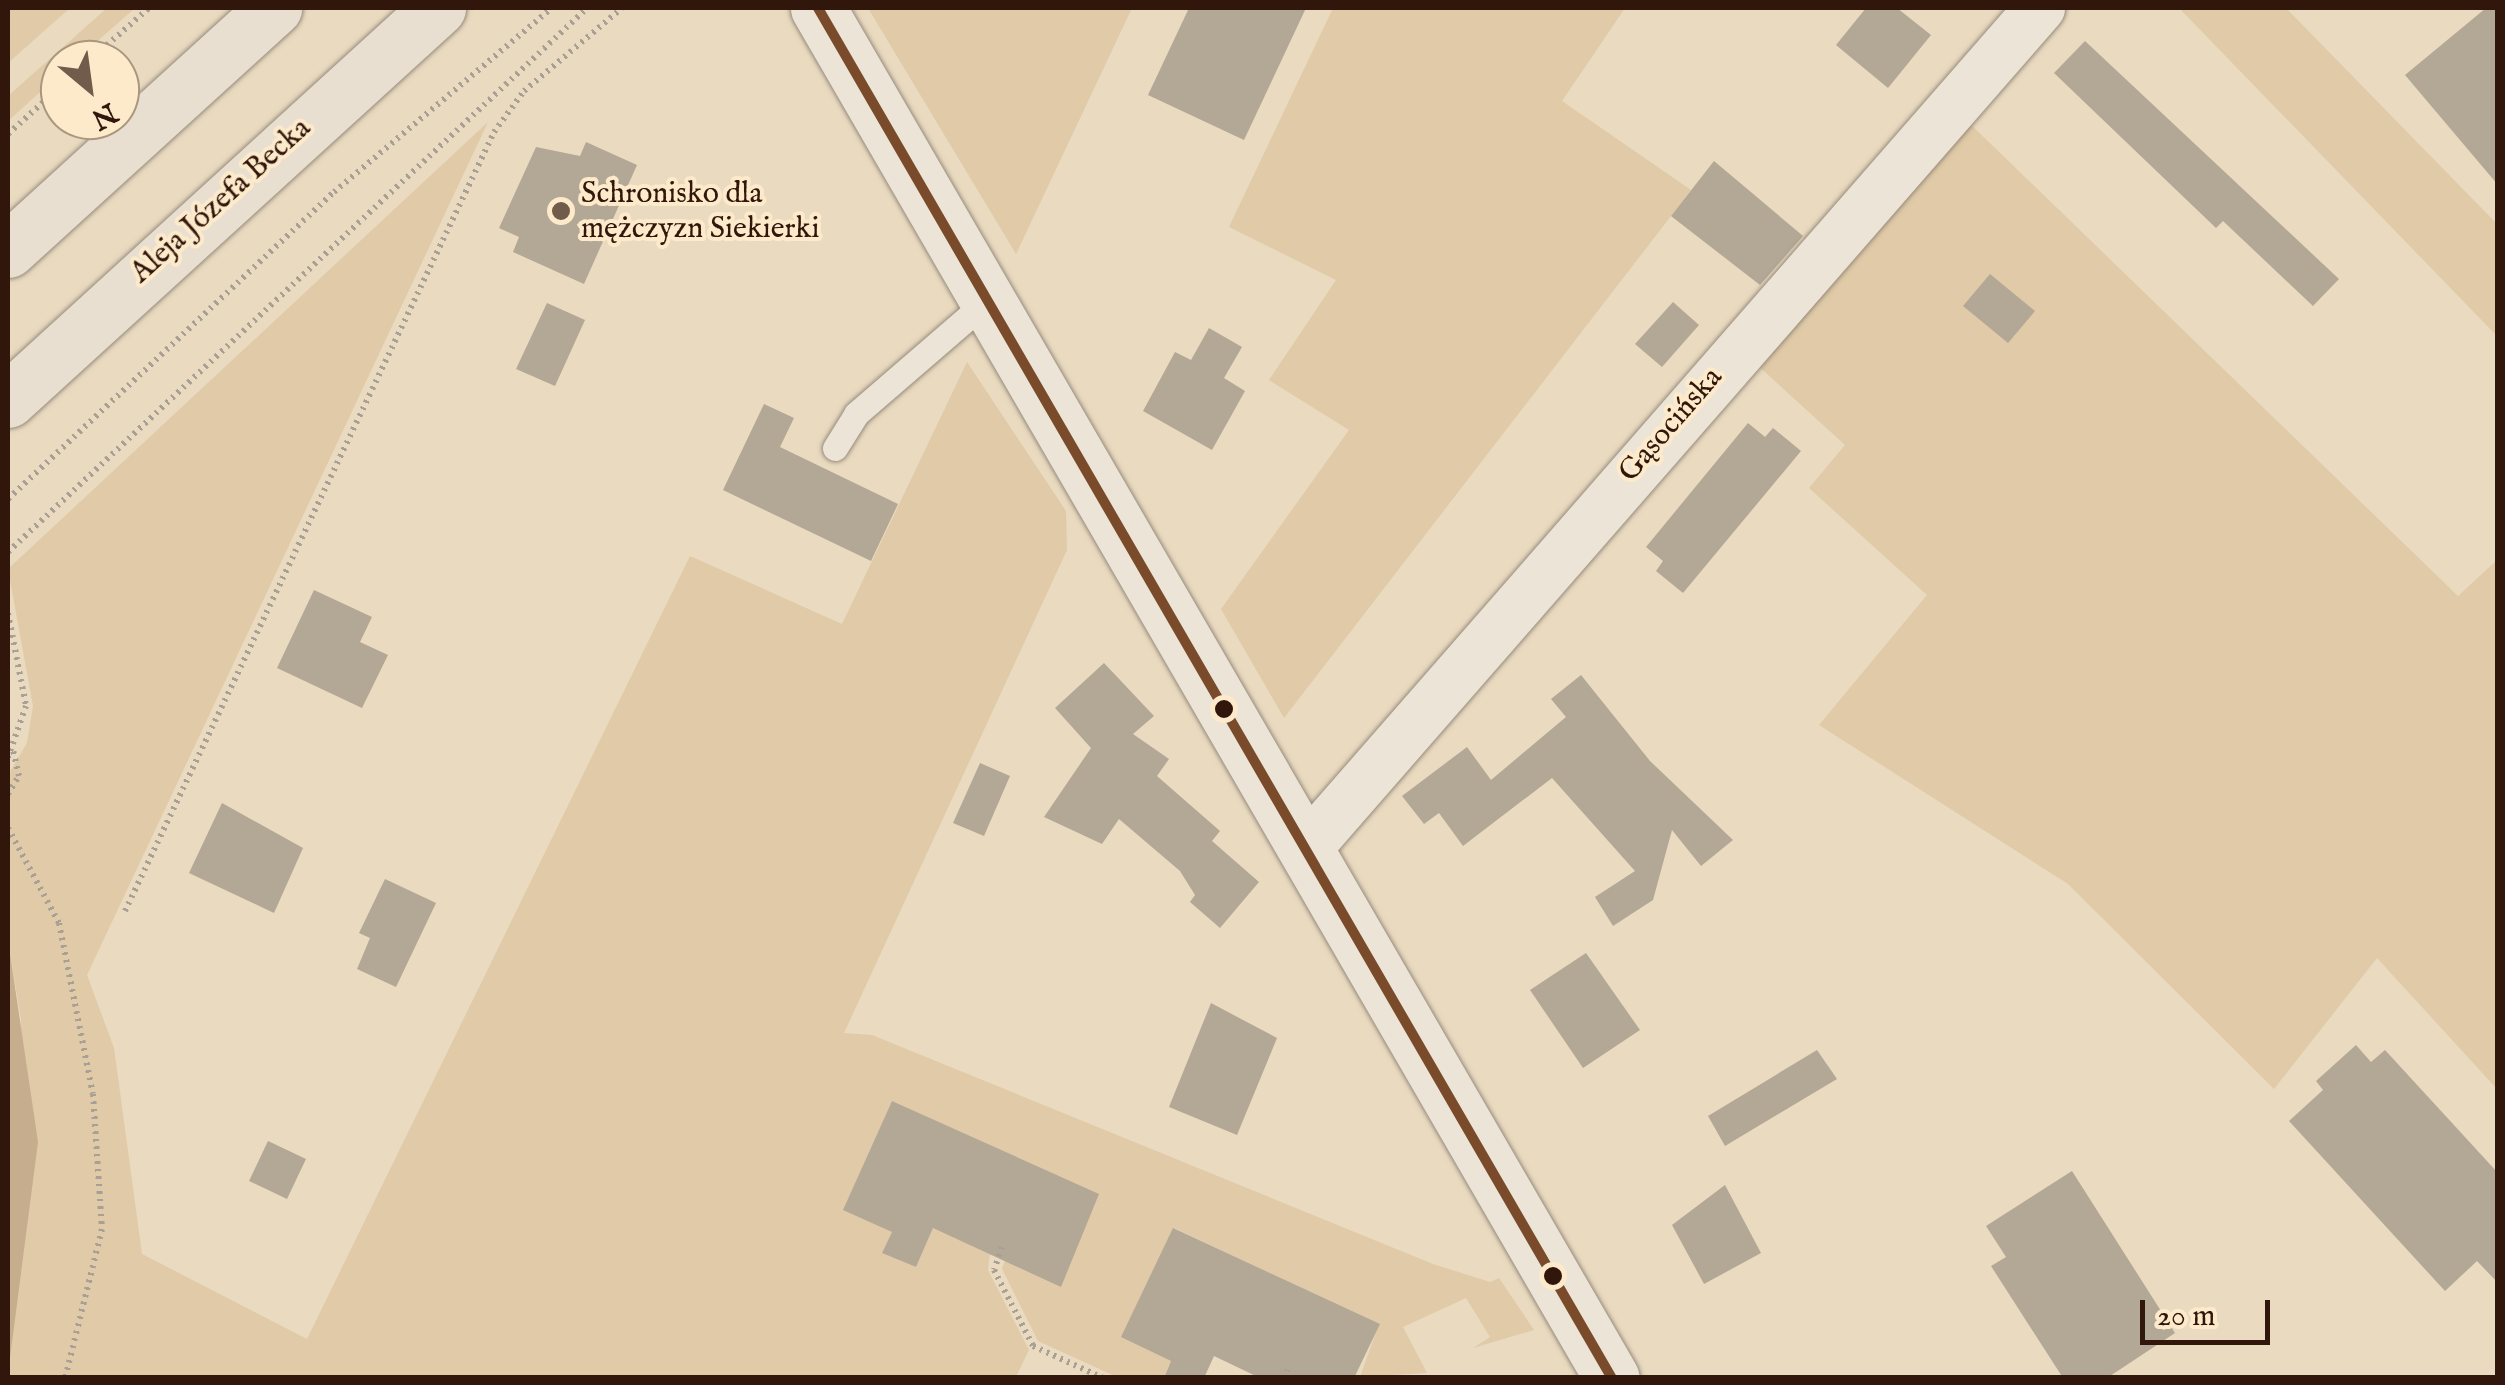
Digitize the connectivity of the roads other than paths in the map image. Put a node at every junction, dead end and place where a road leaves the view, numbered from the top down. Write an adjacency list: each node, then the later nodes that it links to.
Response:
1 (274, 8): 5 (main road)
2 (438, 8): 7 (main road, Aleja Józefa Becka)
3 (818, 8): 6 (street)
4 (2040, 8): 9 (street, Gąsocińska)
5 (8, 250)
6 (989, 300): 8 (lane); 9 (street)
7 (8, 400)
8 (835, 448)
9 (1306, 848): 10 (street)
10 (1612, 1378)

